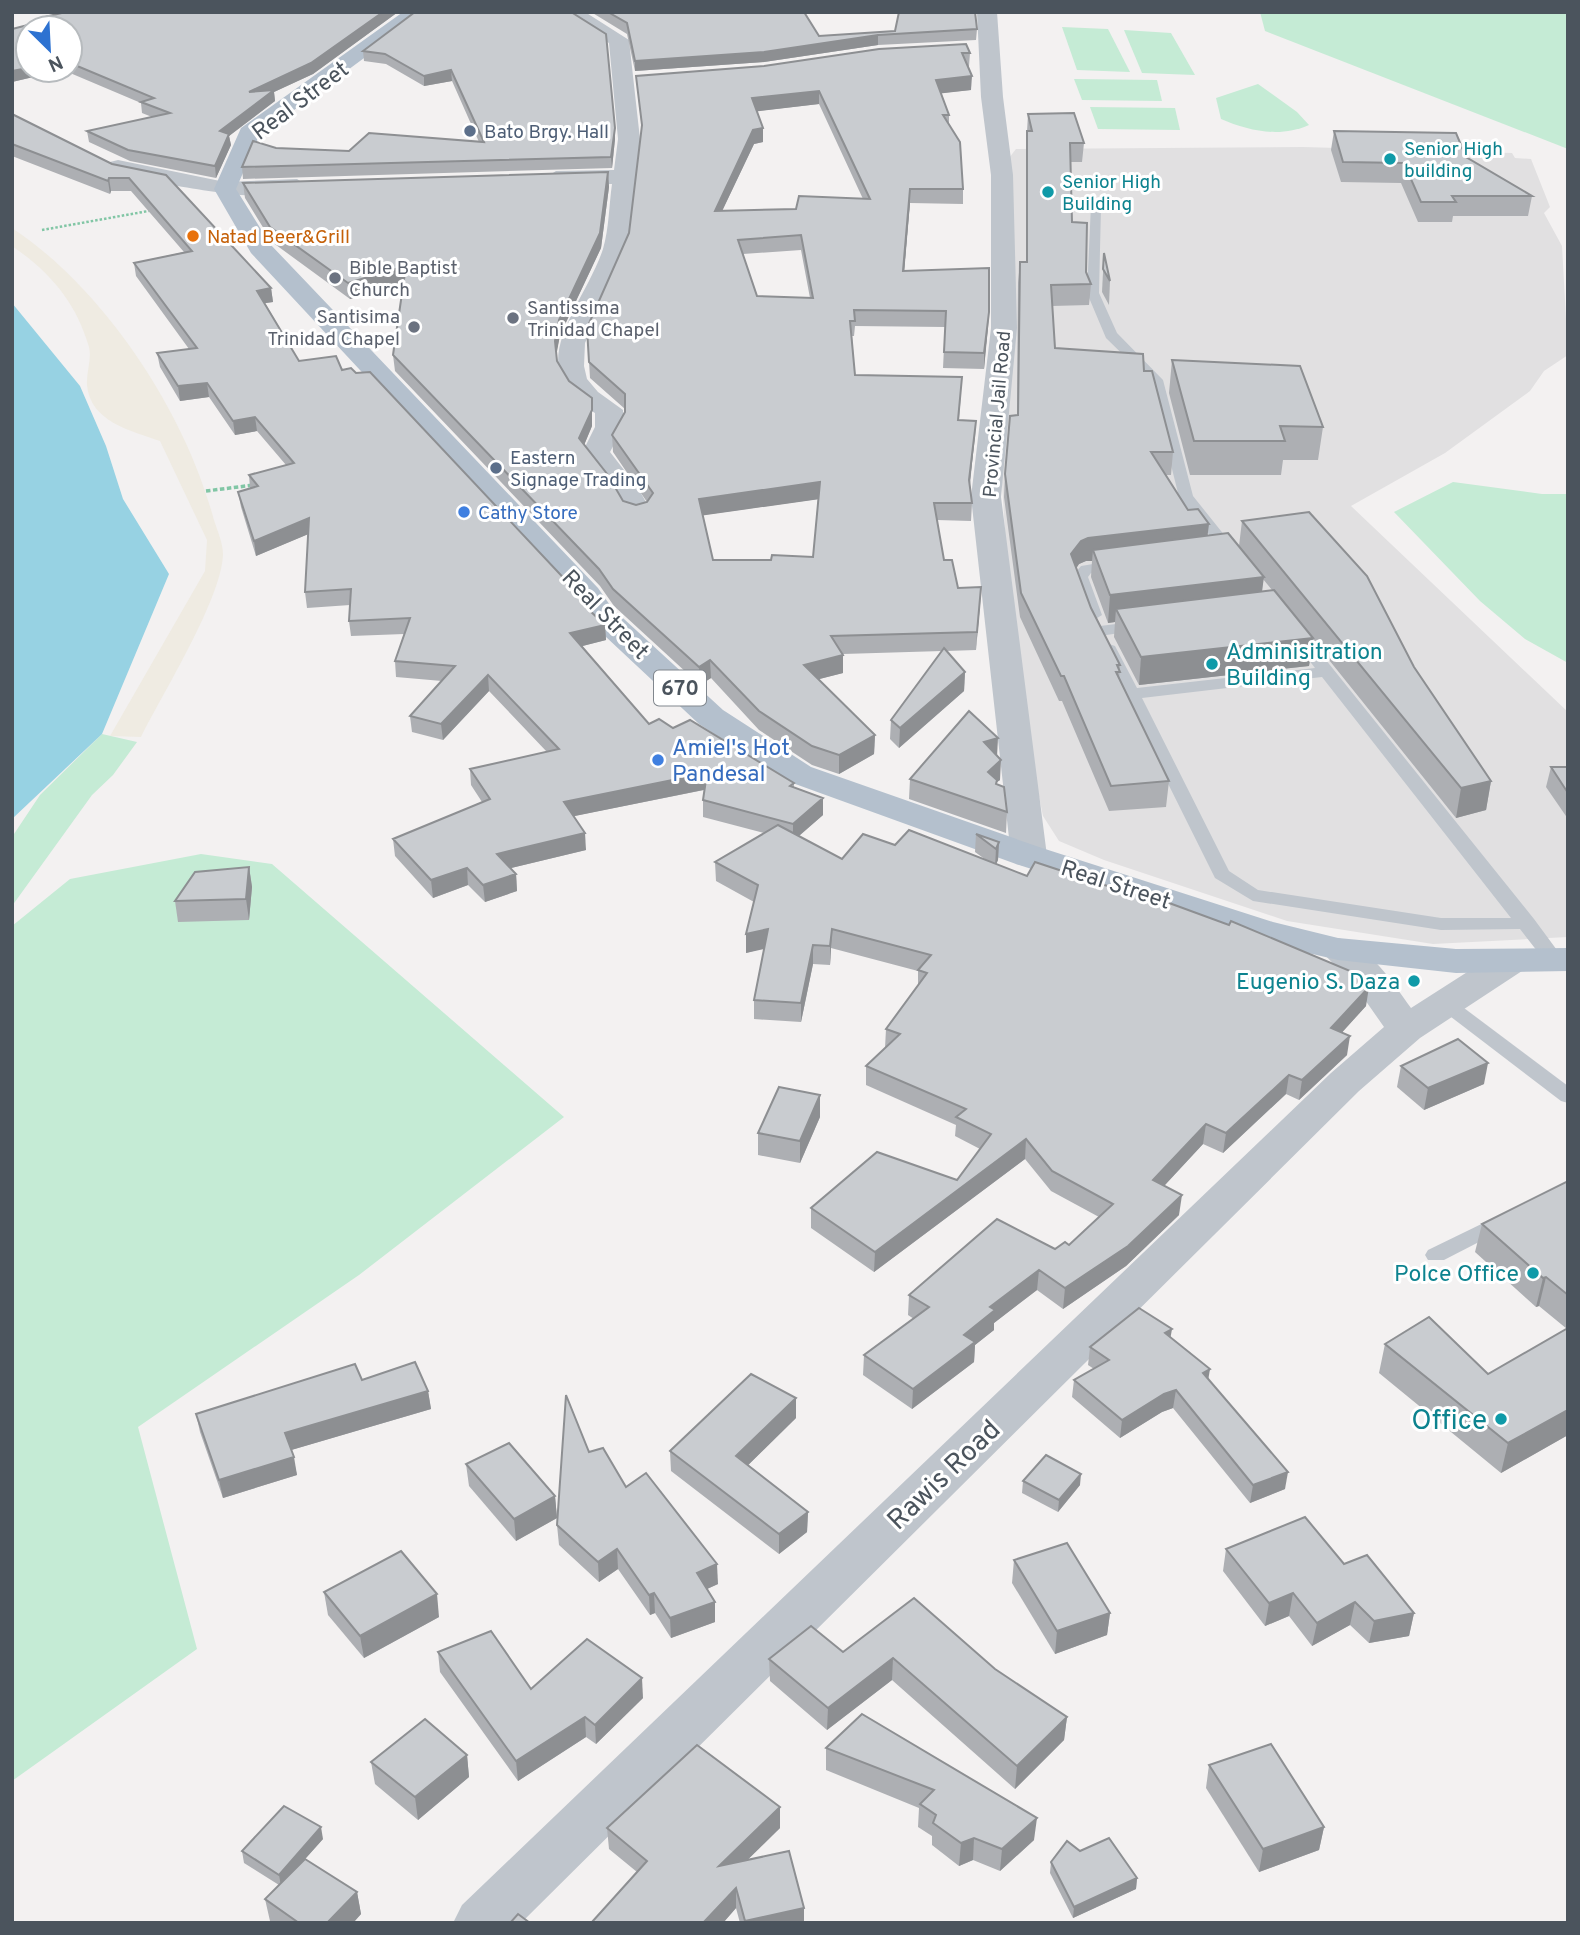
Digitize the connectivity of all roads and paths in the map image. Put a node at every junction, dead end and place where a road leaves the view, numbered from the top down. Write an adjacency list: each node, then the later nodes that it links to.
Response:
1 (416, 12): 8 (main road, Real Street)
2 (570, 12): 5 (street)
3 (987, 12): 24 (street, Provincial Jail Road)
4 (100, 158): 8 (street)
5 (624, 177): 6 (street); 14 (street)
6 (538, 178)
7 (326, 186): 8 (street)
8 (225, 189): 24 (main road, Real Street / 670)
9 (1095, 207): 15 (lane)
10 (159, 208): 11 (path)
11 (42, 230)
12 (260, 484): 13 (path)
13 (206, 491)
14 (636, 511)
15 (1231, 552): 16 (lane); 18 (lane)
16 (1205, 555)
17 (1139, 563): 21 (lane)
18 (1246, 571)
19 (1285, 620): 22 (lane)
20 (1154, 625): 21 (lane)
21 (1100, 631): 23 (lane)
22 (1326, 672): 23 (lane); 26 (lane)
23 (1131, 694): 26 (lane)
24 (1029, 856): 25 (main road, Real Street / 670)
25 (1338, 949): 26 (main road, Real Street / 670); 28 (street)
26 (1540, 951): 27 (street, Rawis Road)
27 (1445, 1003): 28 (street, Rawis Road); 29 (lane)
28 (1406, 1029): 32 (street, Rawis Road)
29 (1568, 1096)
30 (1520, 1212): 31 (lane)
31 (1436, 1255)
32 (482, 1923)

